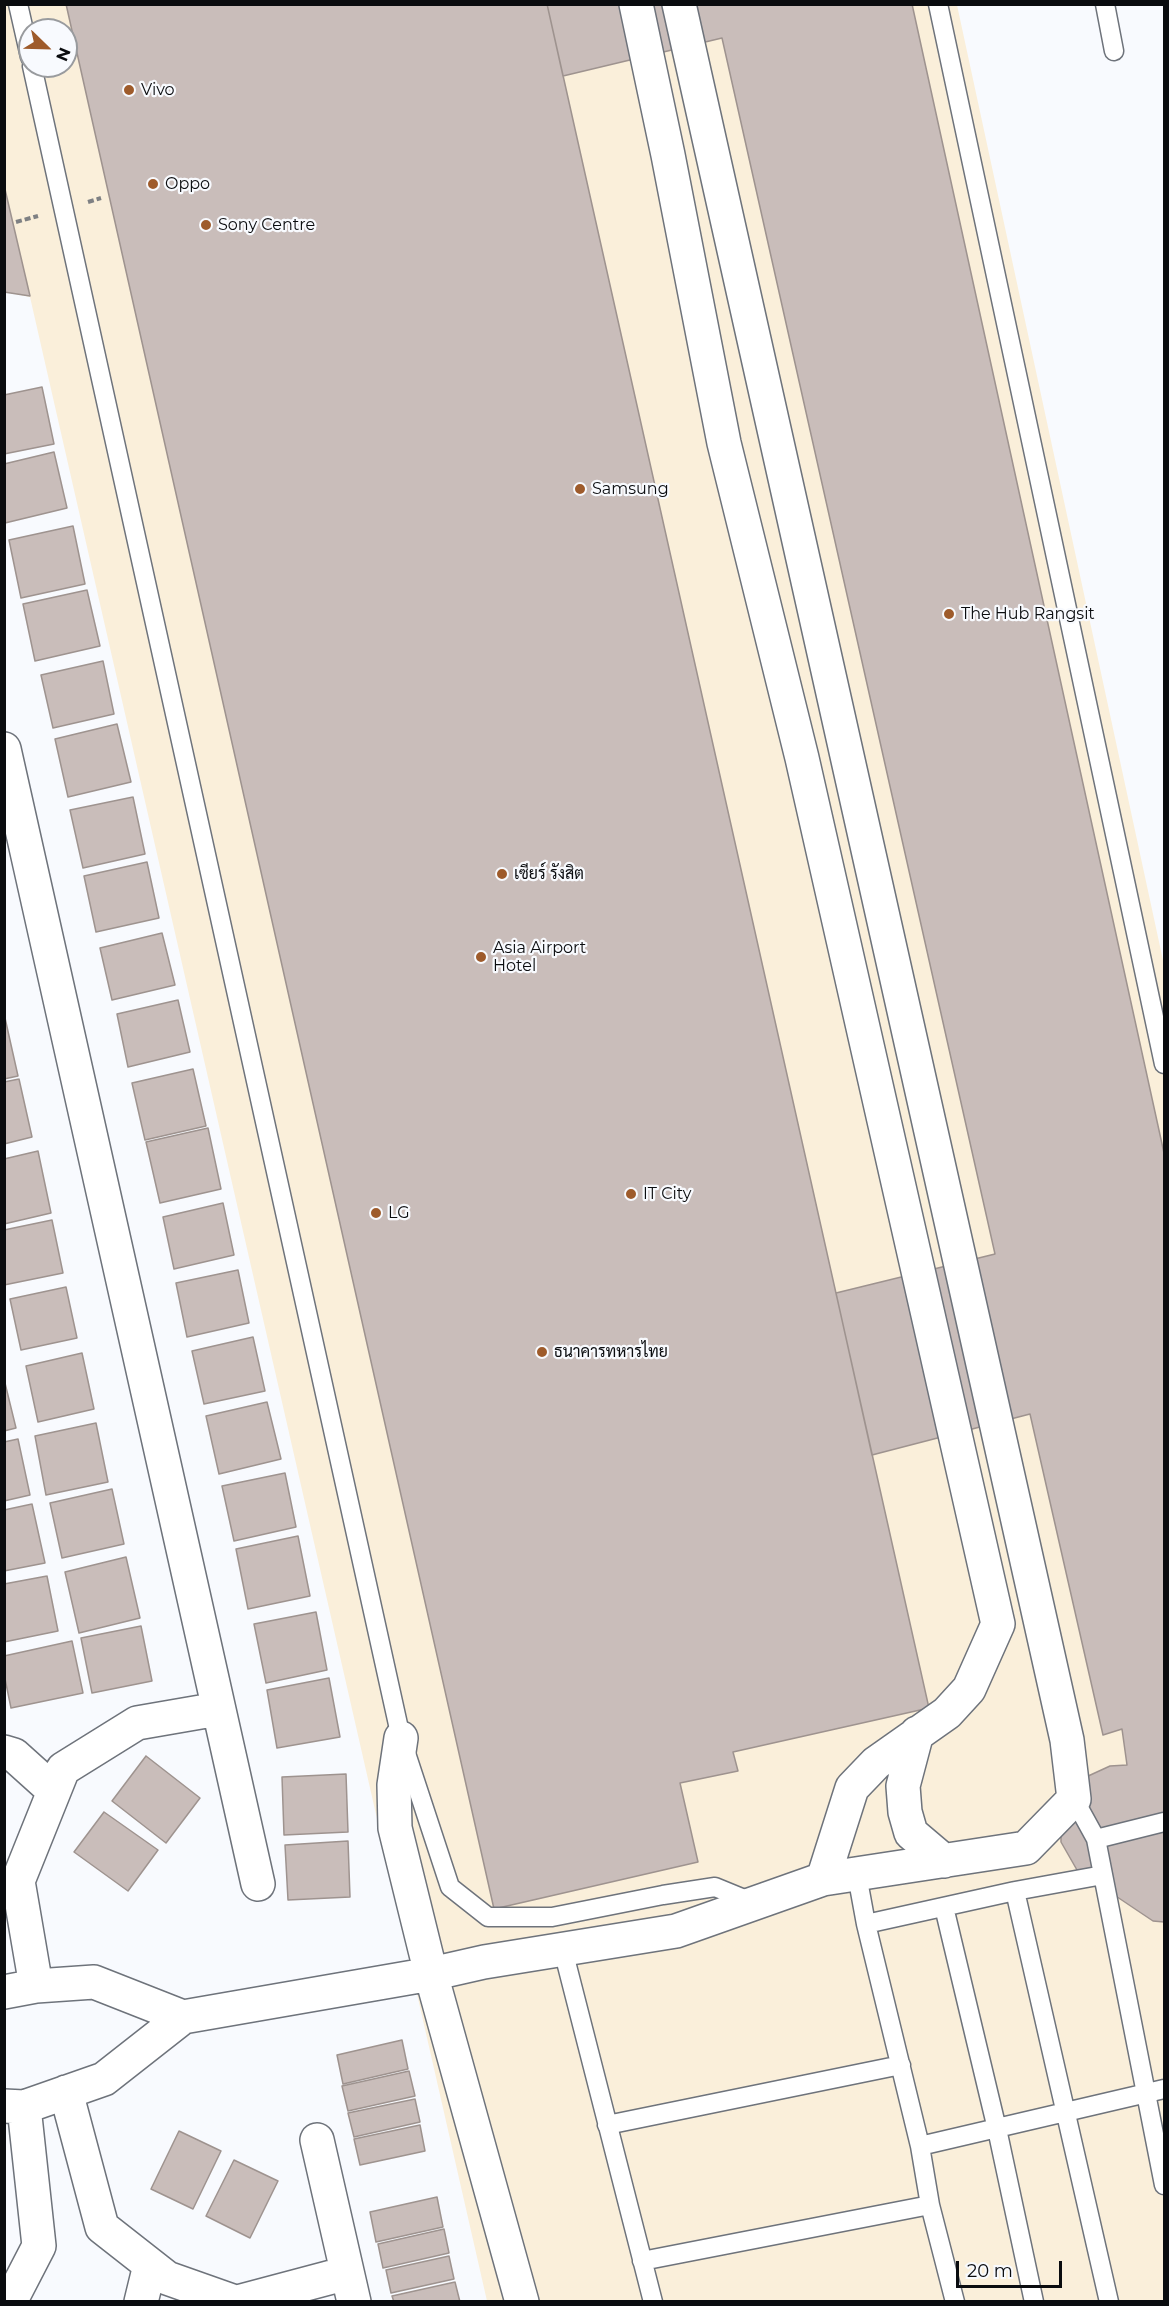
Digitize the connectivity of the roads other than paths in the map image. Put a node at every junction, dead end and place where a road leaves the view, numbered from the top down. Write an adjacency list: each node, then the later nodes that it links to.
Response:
1 (636, 4): 10 (street)
2 (679, 4): 14 (street)
3 (938, 4): 8 (lane)
4 (1105, 4): 5 (lane)
5 (1114, 51)
6 (35, 78): 11 (lane)
7 (4, 749): 9 (street)
8 (1164, 1064)
9 (219, 1709): 13 (street); 21 (street)
10 (917, 1732): 17 (street); 20 (street)
11 (401, 1738): 23 (lane); 27 (street)
12 (4, 1752): 13 (street)
13 (54, 1791): 28 (street)
14 (1074, 1799): 16 (lane); 17 (street)
15 (1164, 1822): 16 (lane)
16 (1096, 1839): 19 (lane)
17 (944, 1861): 18 (street)
18 (856, 1875): 20 (street); 25 (lane)
19 (1103, 1875): 22 (lane); 34 (lane)
20 (823, 1879): 23 (street)
21 (258, 1884)
22 (1016, 1892): 24 (lane); 36 (lane)
23 (755, 1903): 26 (street)
24 (944, 1907): 25 (lane); 38 (lane)
25 (866, 1924): 31 (lane)
26 (563, 1950): 27 (street); 37 (lane)
27 (431, 1974): 30 (street); 49 (street)
28 (36, 1986): 29 (street); 30 (street)
29 (4, 1992)
30 (183, 2017): 33 (street)
31 (901, 2065): 37 (lane); 40 (lane)
32 (1164, 2089): 34 (lane)
33 (66, 2092): 35 (street); 44 (street)
34 (1146, 2094): 36 (lane); 41 (lane)
35 (14, 2107): 46 (street)
36 (1066, 2113): 38 (lane); 53 (lane)
37 (607, 2125): 43 (lane)
38 (997, 2129): 40 (lane); 52 (lane)
39 (317, 2140): 45 (street)
40 (920, 2146): 42 (lane)
41 (1164, 2186)
42 (930, 2205): 43 (lane); 51 (lane)
43 (642, 2261): 50 (lane)
44 (150, 2265): 47 (street); 48 (street)
45 (350, 2287): 48 (street)
46 (10, 2301)
47 (141, 2301)
48 (236, 2301)
49 (522, 2301)
50 (653, 2301)
51 (956, 2301)
52 (1034, 2301)
53 (1109, 2301)

